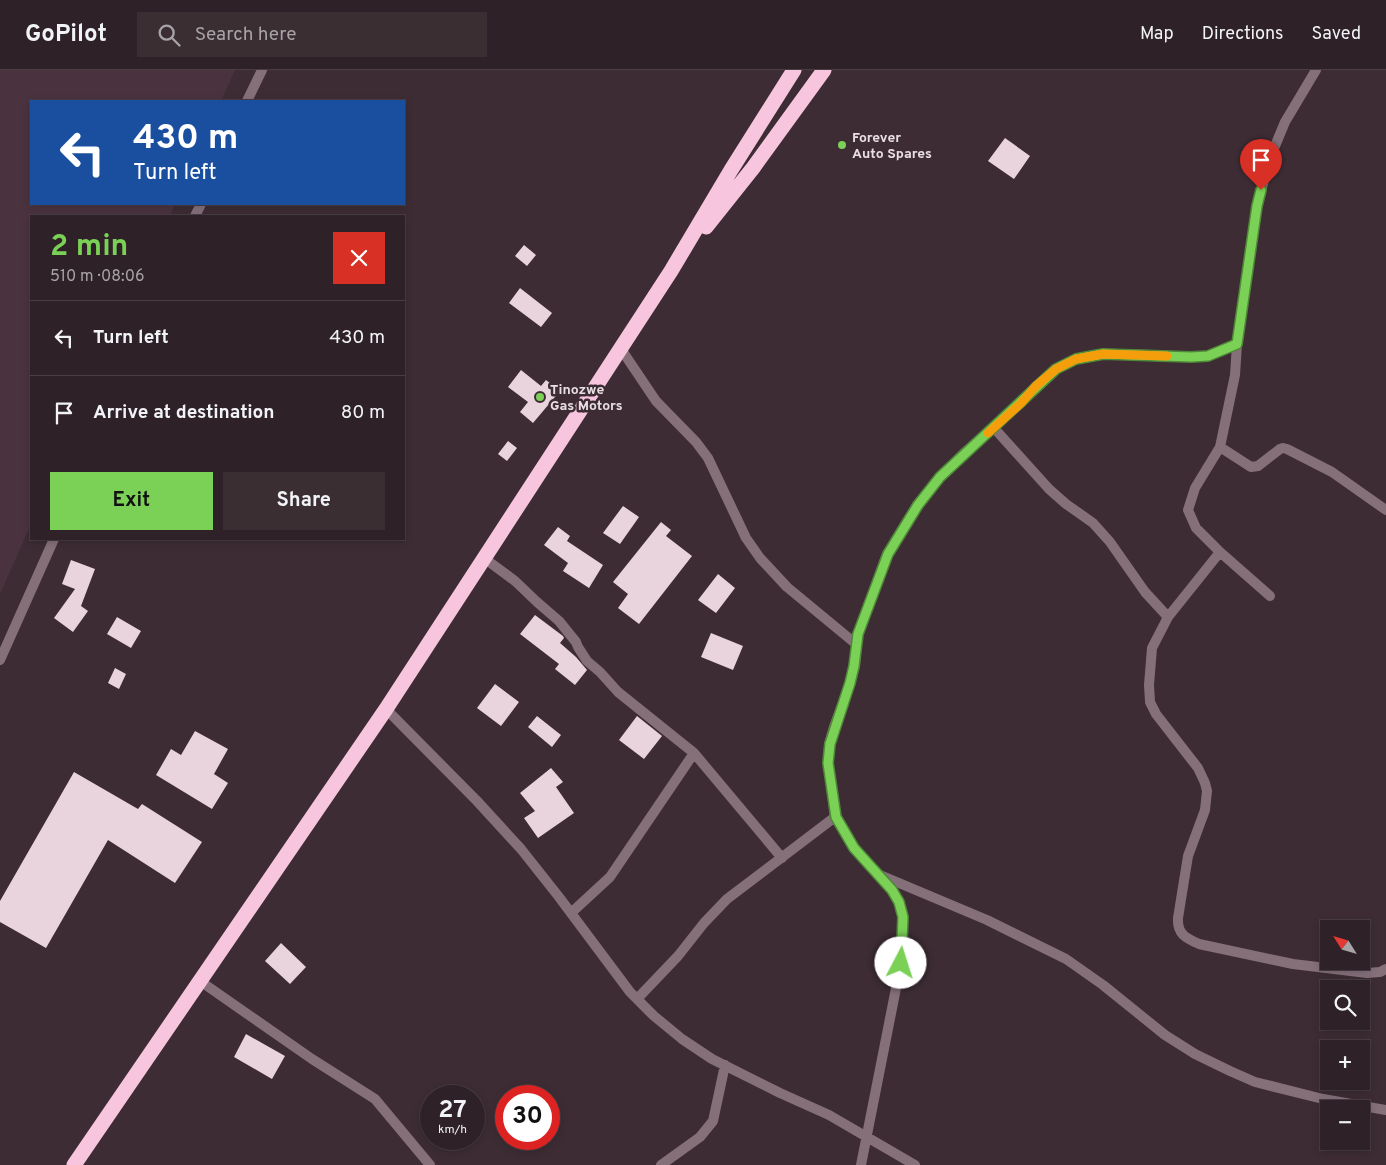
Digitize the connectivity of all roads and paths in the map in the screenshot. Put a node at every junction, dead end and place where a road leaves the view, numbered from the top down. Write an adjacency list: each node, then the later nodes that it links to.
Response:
1 (262, 70): 5 (street)
2 (794, 70): 6 (highway)
3 (824, 70): 6 (highway)
4 (1316, 70): 7 (street)
5 (247, 100)
6 (671, 271): 8 (highway)
7 (1237, 344): 9 (street); 10 (street)
8 (621, 349): 14 (highway); 17 (street)
9 (994, 428): 16 (street); 17 (street)
10 (1220, 447): 11 (street); 13 (street)
11 (1386, 510)
12 (54, 540): 18 (street)
13 (1220, 552): 15 (street); 16 (street)
14 (484, 558): 19 (highway); 20 (street)
15 (1270, 596)
16 (1168, 617): 25 (street)
17 (856, 644): 21 (street)
18 (0, 660)
19 (386, 709): 24 (street); 26 (highway)
20 (694, 753): 22 (street); 24 (street)
21 (836, 817): 22 (street); 23 (street)
22 (782, 858): 27 (street)
23 (876, 873): 29 (street); 30 (street)
24 (571, 913): 27 (street)
25 (1386, 969)
26 (200, 981): 31 (highway); 32 (street)
27 (637, 999): 28 (street)
28 (725, 1065): 30 (street); 33 (street)
29 (1386, 1110)
30 (866, 1135): 34 (street); 35 (street)
31 (74, 1165)
32 (430, 1165)
33 (661, 1165)
34 (861, 1165)
35 (915, 1165)

